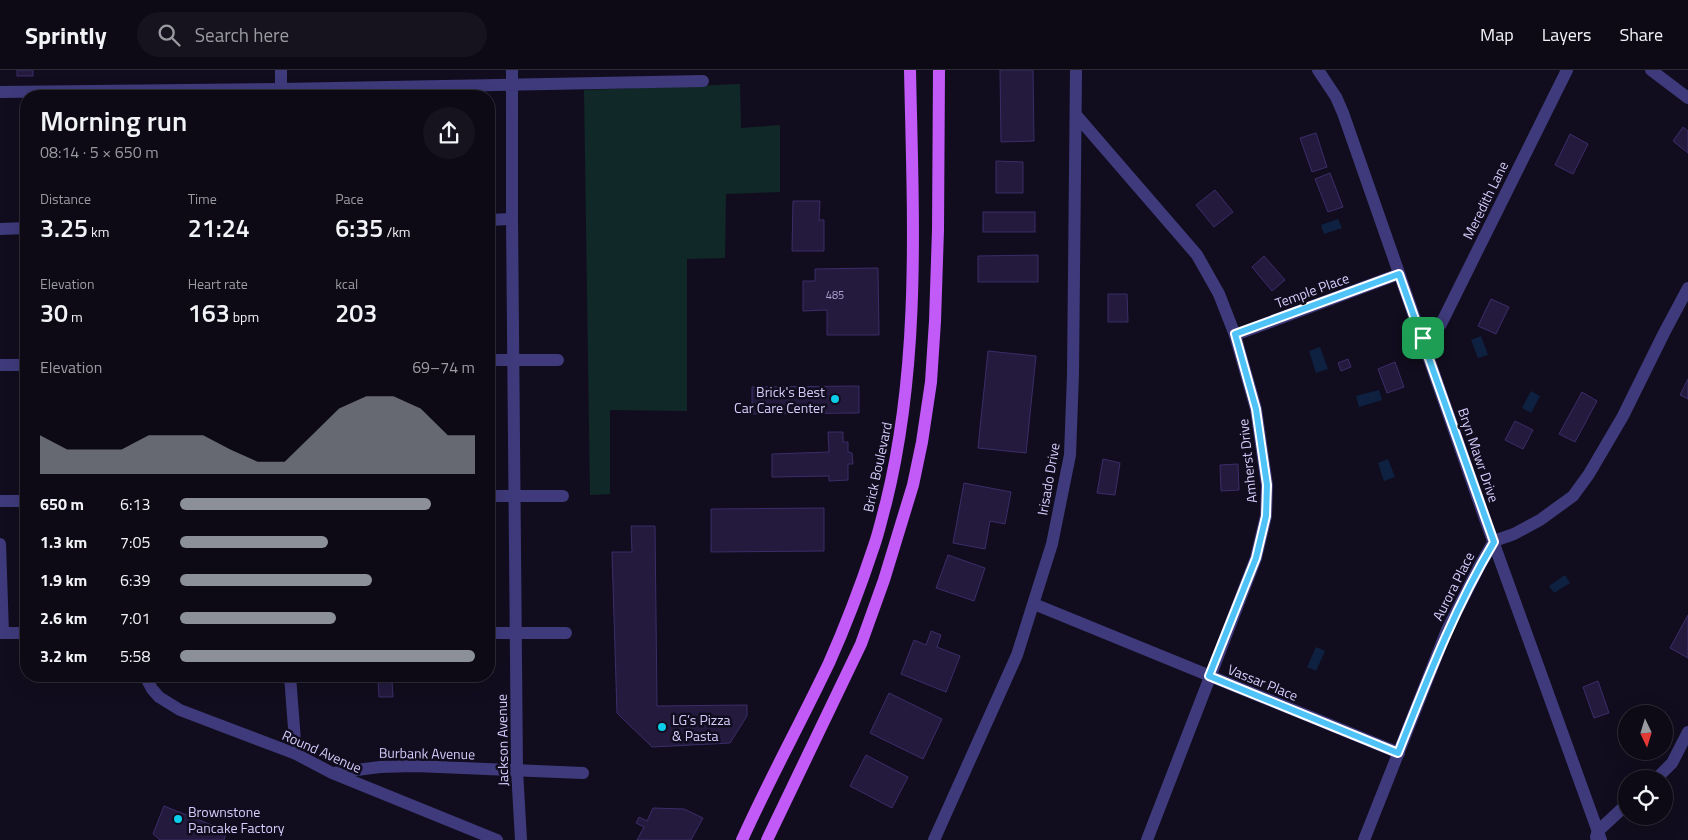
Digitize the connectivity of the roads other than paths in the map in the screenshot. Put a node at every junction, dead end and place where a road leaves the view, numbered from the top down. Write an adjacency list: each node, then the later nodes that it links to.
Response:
1 (281, 70): 11 (street)
2 (512, 70): 10 (street, Jackson Avenue)
3 (910, 70): 57 (main road, Brick Boulevard)
4 (939, 70): 58 (main road)
5 (1076, 70): 16 (street, Irisado Drive)
6 (1567, 70): 24 (street, Meredith Lane)
7 (1651, 70): 15 (street)
8 (1325, 73): 21 (street, Bryn Mawr Drive)
9 (704, 81): 10 (street)
10 (512, 84): 12 (street); 17 (street, Jackson Avenue)
11 (281, 90)
12 (358, 90)
13 (0, 92): 14 (street)
14 (20, 92)
15 (1688, 98)
16 (1076, 115): 23 (street, Amherst Drive); 37 (street, Irisado Drive)
17 (512, 219): 18 (street); 25 (street, Jackson Avenue)
18 (495, 220)
19 (20, 228): 20 (street)
20 (0, 229)
21 (1399, 274): 23 (street, Temple Place); 24 (street, Bryn Mawr Drive)
22 (1688, 288): 35 (street)
23 (1235, 334): 43 (street, Amherst Drive)
24 (1423, 338): 35 (street, Bryn Mawr Drive)
25 (514, 359): 26 (street); 27 (street); 30 (street, Jackson Avenue)
26 (495, 360)
27 (558, 360)
28 (0, 365): 29 (street)
29 (20, 365)
30 (515, 495): 31 (street); 32 (street); 41 (street, Jackson Avenue)
31 (495, 496)
32 (563, 496)
33 (0, 501): 34 (street)
34 (20, 501)
35 (1494, 542): 47 (street, Aurora Place); 54 (street, Bryn Mawr Drive)
36 (0, 544): 38 (street)
37 (1034, 604): 43 (street, Vassar Place); 59 (street, Irisado Drive)
38 (1, 633): 39 (street)
39 (20, 633)
40 (495, 633): 41 (street)
41 (516, 633): 42 (street); 49 (street, Jackson Avenue)
42 (566, 633)
43 (1209, 676): 47 (street, Vassar Place); 60 (street, Amherst Drive)
44 (148, 682): 48 (street, Round Avenue)
45 (290, 682): 48 (street)
46 (1688, 732): 50 (street)
47 (1398, 753): 61 (street, Aurora Place)
48 (296, 754): 51 (street, Round Avenue)
49 (517, 770): 51 (street, Burbank Avenue); 52 (street, Burbank Avenue); 56 (street, Jackson Avenue)
50 (1665, 770)
51 (332, 773): 55 (street, Round Avenue)
52 (583, 773)
53 (1618, 814): 54 (street)
54 (1598, 837)
55 (497, 840)
56 (521, 840)
57 (742, 840)
58 (767, 840)
59 (934, 840)
60 (1147, 840)
61 (1364, 840)

